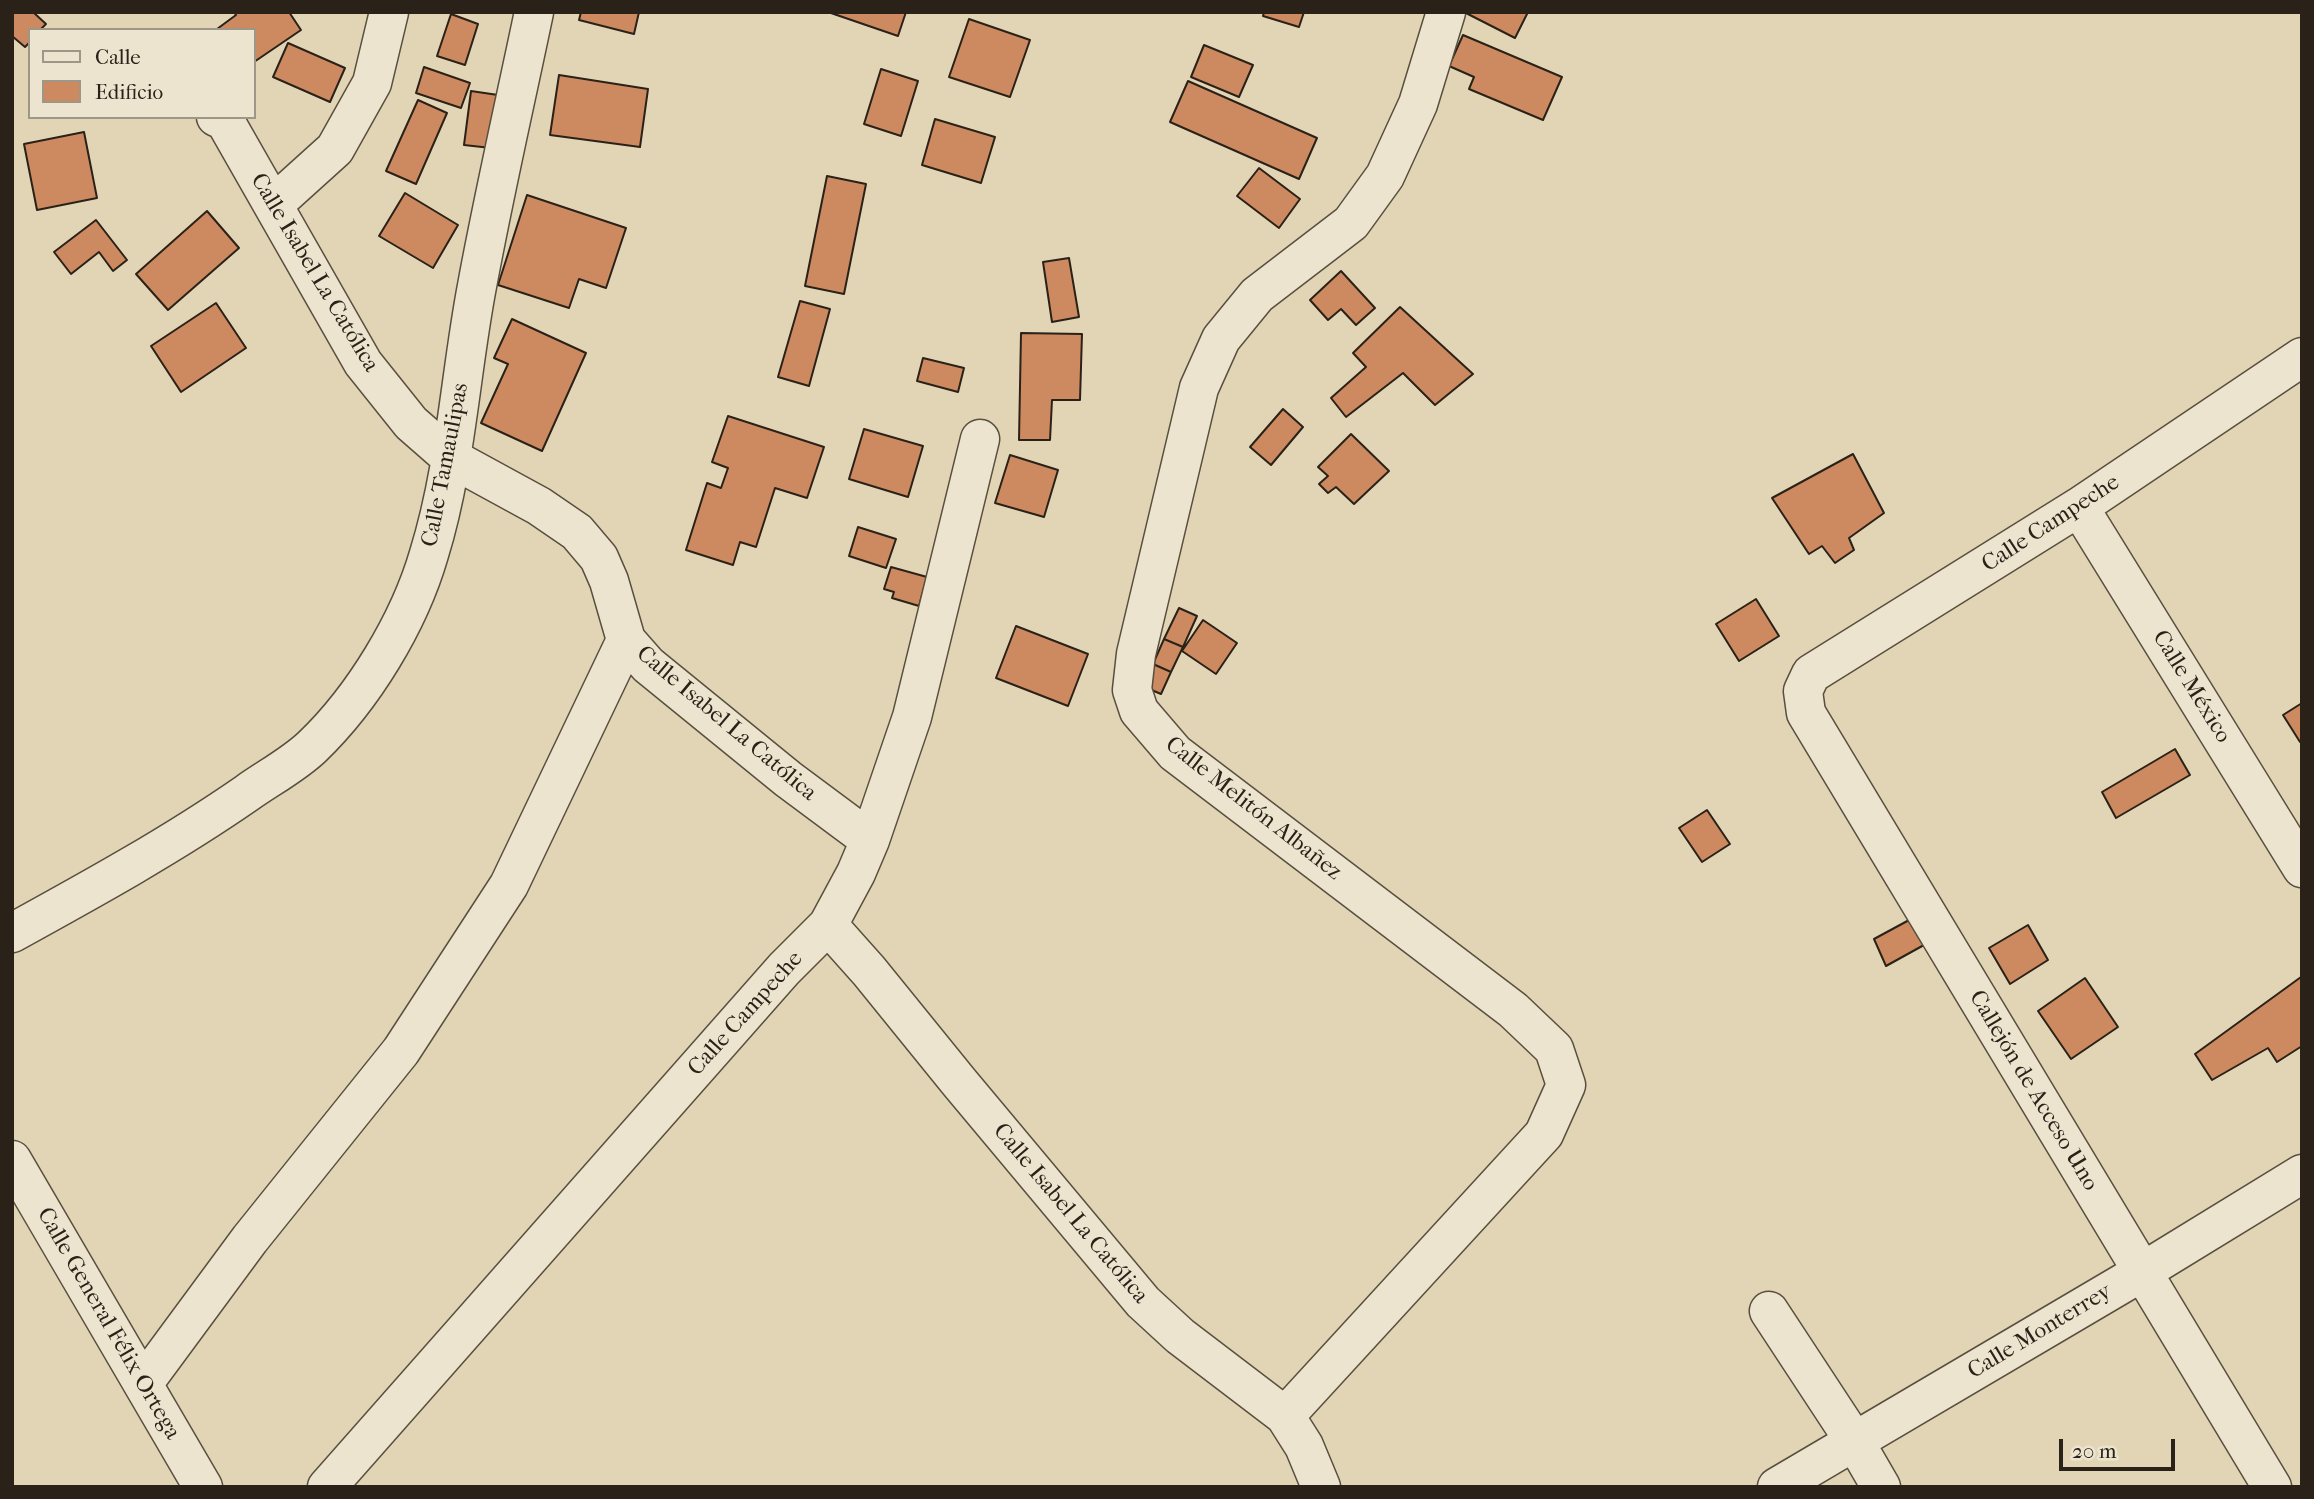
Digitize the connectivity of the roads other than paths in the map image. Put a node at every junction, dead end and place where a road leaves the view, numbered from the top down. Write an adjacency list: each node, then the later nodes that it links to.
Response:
1 (389, 12): 5 (street)
2 (534, 12): 8 (street, Calle Tamaulipas)
3 (1446, 12): 21 (street, Calle Melitón Albañez)
4 (220, 119): 5 (street, Calle Isabel La Católica)
5 (273, 205): 8 (street, Calle Isabel La Católica)
6 (2302, 357): 9 (street, Calle Campeche)
7 (980, 439): 12 (street, Calle Campeche)
8 (451, 458): 10 (street, Calle Isabel La Católica); 15 (street, Calle Tamaulipas)
9 (2079, 507): 11 (street, Calle Campeche); 13 (street, Calle México)
10 (626, 639): 12 (street, Calle Isabel La Católica); 20 (street)
11 (1803, 691): 18 (street, Callejón de Acceso Uno)
12 (870, 840): 14 (street, Calle Campeche)
13 (2302, 867)
14 (828, 925): 21 (street, Calle Isabel La Católica); 24 (street, Calle Campeche)
15 (12, 933)
16 (12, 1160): 20 (street, Calle General Félix Ortega)
17 (2302, 1174): 18 (street, Calle Monterrey)
18 (2142, 1272): 22 (street, Calle Monterrey); 28 (street, Callejón de Acceso Uno)
19 (1769, 1311): 22 (street)
20 (143, 1384): 23 (street, Calle General Félix Ortega)
21 (1285, 1416): 25 (street, Calle Isabel La Católica)
22 (1855, 1442): 26 (street, Calle Monterrey); 27 (street)
23 (203, 1487)
24 (327, 1487)
25 (1321, 1487)
26 (1777, 1487)
27 (1881, 1487)
28 (2272, 1487)

